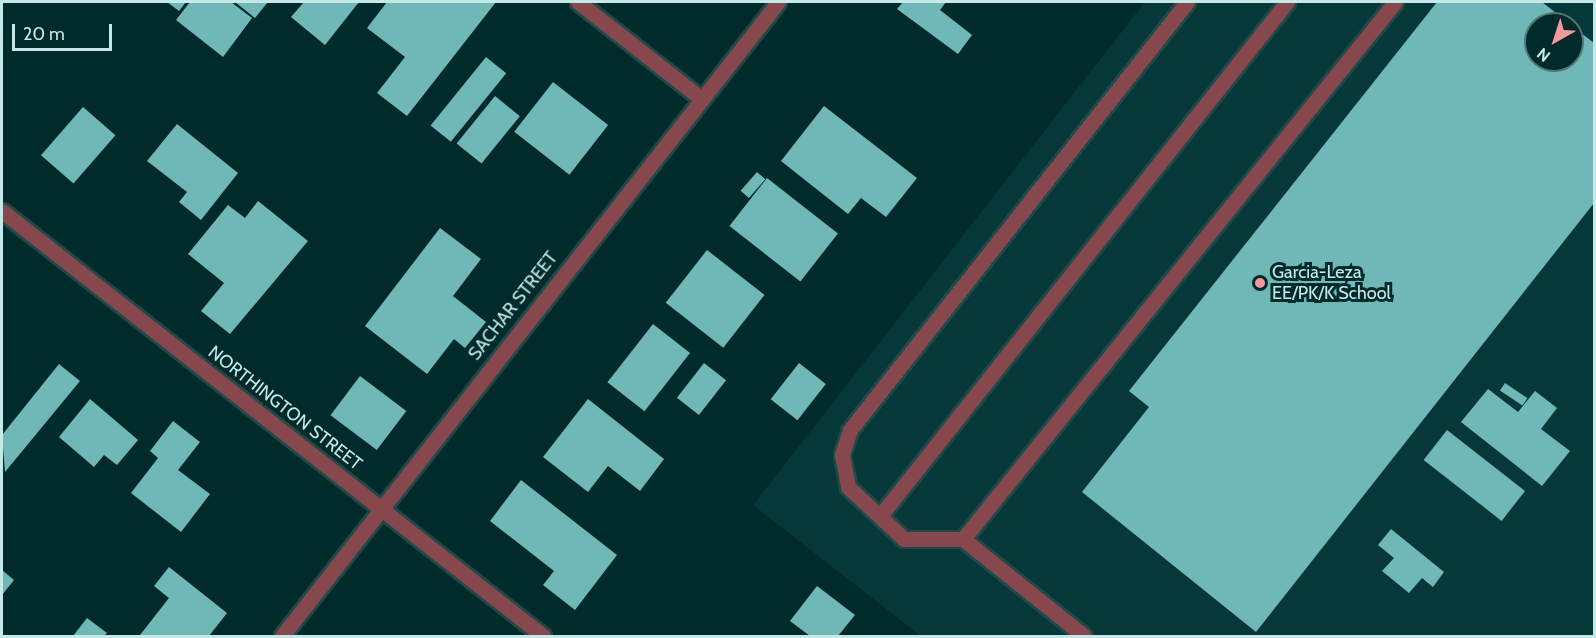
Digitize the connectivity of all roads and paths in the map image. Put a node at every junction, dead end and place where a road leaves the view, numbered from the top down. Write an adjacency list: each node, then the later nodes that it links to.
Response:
1 (578, 2): 6 (street)
2 (778, 2): 6 (street, SACHAR STREET)
3 (1187, 2): 9 (street)
4 (1287, 2): 9 (street)
5 (1395, 2): 10 (street)
6 (699, 97): 8 (street, SACHAR STREET)
7 (2, 211): 8 (street, NORTHINGTON STREET)
8 (381, 508): 11 (street, SACHAR STREET); 12 (street, NORTHINGTON STREET)
9 (880, 516): 10 (street)
10 (963, 539): 13 (street)
11 (282, 636)
12 (543, 636)
13 (1084, 636)

